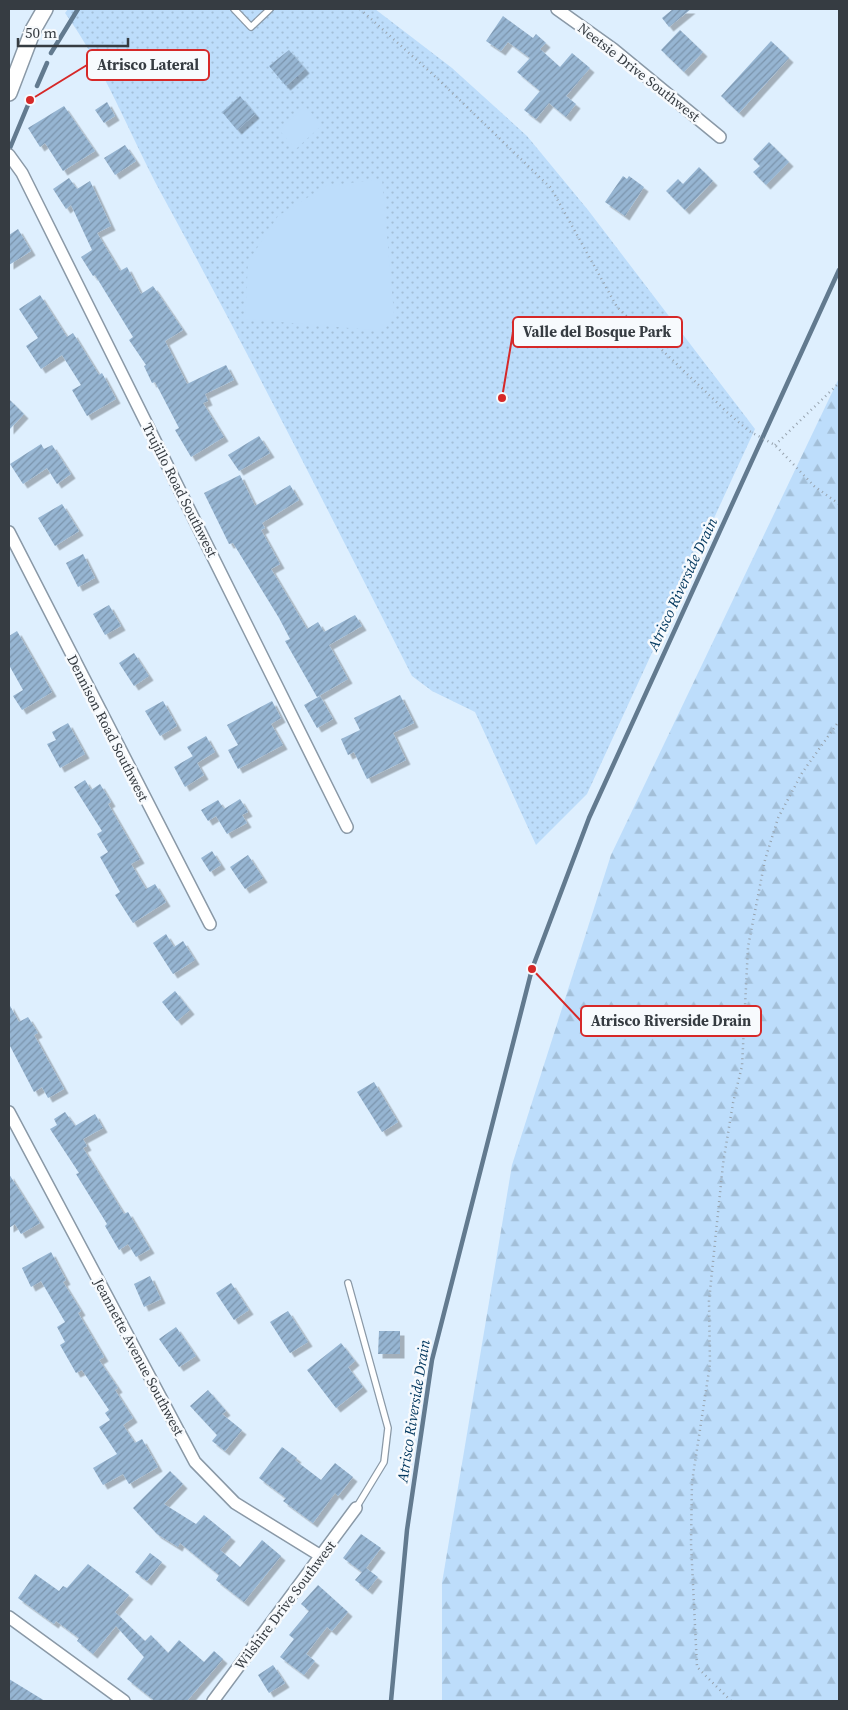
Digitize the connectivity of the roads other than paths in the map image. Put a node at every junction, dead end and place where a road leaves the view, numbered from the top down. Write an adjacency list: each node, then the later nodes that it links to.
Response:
1 (45, 9): 5 (street)
2 (234, 9): 3 (lane)
3 (270, 9)
4 (557, 9): 6 (street, Neetsie Drive Southwest)
5 (9, 93)
6 (720, 137)
7 (9, 155): 9 (street, Trujillo Road Southwest)
8 (9, 532): 10 (street, Dennison Road Southwest)
9 (347, 827)
10 (210, 924)
11 (9, 1112): 14 (street, Jeannette Avenue Southwest)
12 (348, 1283): 13 (lane)
13 (356, 1508): 14 (street, Wilshire Drive Southwest)
14 (321, 1556): 17 (street, Wilshire Drive Southwest)
15 (9, 1617): 16 (street)
16 (124, 1701)
17 (213, 1701)

